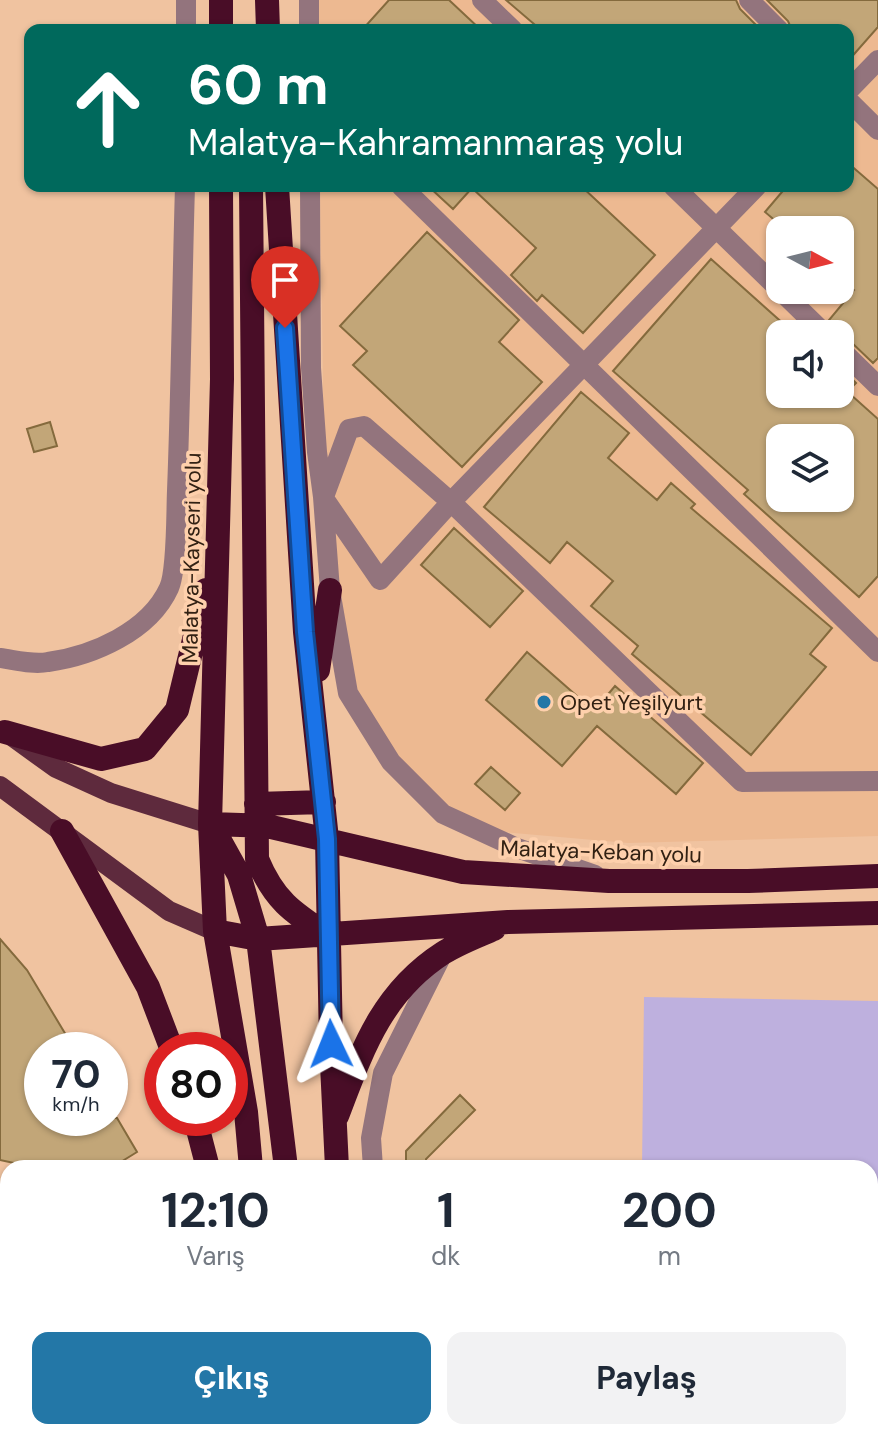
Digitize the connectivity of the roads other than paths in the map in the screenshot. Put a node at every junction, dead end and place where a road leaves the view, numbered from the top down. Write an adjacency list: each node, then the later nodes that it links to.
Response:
1 (186, 0): 7 (street)
2 (221, 0): 8 (highway)
3 (267, 0): 9 (highway)
4 (309, 0): 10 (street)
5 (482, 0): 11 (street)
6 (749, 0): 12 (street)
7 (186, 24)
8 (221, 24)
9 (268, 24)
10 (309, 24)
11 (507, 24)
12 (773, 24)
13 (878, 60): 14 (street)
14 (854, 85)
15 (854, 106): 16 (street)
16 (878, 130)
17 (185, 192): 35 (street)
18 (221, 192): 32 (highway, Malatya-Kayseri yolu)
19 (251, 192): 41 (highway)
20 (277, 192): 36 (highway)
21 (310, 192): 30 (street)
22 (407, 192): 28 (street)
23 (679, 192): 25 (street)
24 (751, 192): 25 (street)
25 (717, 228): 26 (street); 28 (street)
26 (811, 320)
27 (854, 363): 29 (street)
28 (585, 367): 31 (street); 34 (street)
29 (878, 386)
30 (323, 497): 31 (street); 31 (street); 33 (street)
31 (451, 502): 38 (street)
32 (218, 541): 37 (highway); 42 (highway, Malatya-Kayseri yolu)
33 (330, 590): 36 (highway); 46 (street)
34 (878, 652)
35 (0, 658)
36 (313, 704): 40 (highway)
37 (2, 730): 42 (main road)
38 (878, 781)
39 (0, 786): 43 (main road)
40 (324, 802): 41 (highway); 44 (highway)
41 (256, 815): 42 (highway); 44 (highway, Malatya-Keban yolu); 50 (highway)
42 (210, 824): 49 (highway, Malatya-Kayseri yolu); 51 (highway)
43 (62, 831): 49 (main road); 55 (highway)
44 (327, 839): 46 (highway, Malatya-Keban yolu); 50 (highway)
45 (878, 876): 46 (highway, Malatya-Keban yolu)
46 (609, 881)
47 (878, 913): 48 (highway)
48 (508, 922): 50 (highway); 52 (highway)
49 (215, 931): 51 (highway); 54 (highway, Malatya-Kayseri yolu)
50 (327, 935): 51 (highway); 56 (highway)
51 (258, 939): 53 (highway)
52 (443, 953): 56 (highway); 62 (street)
53 (261, 966): 54 (highway); 60 (highway)
54 (222, 970): 59 (highway, Malatya-Kayseri yolu)
55 (165, 1032)
56 (333, 1126): 61 (highway)
57 (200, 1136): 58 (highway)
58 (206, 1160)
59 (250, 1160)
60 (285, 1160)
61 (336, 1160)
62 (372, 1160)

